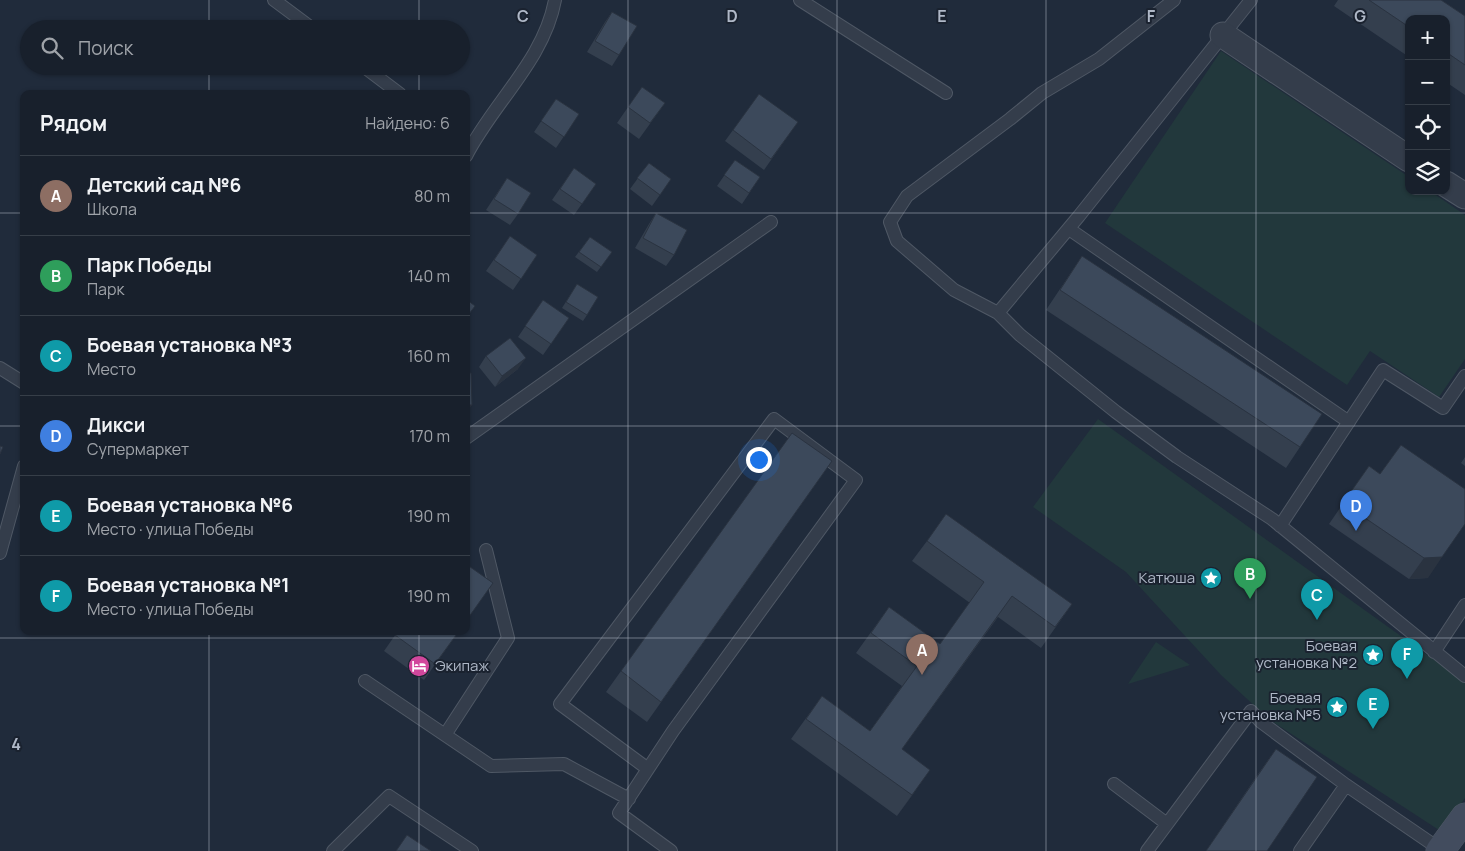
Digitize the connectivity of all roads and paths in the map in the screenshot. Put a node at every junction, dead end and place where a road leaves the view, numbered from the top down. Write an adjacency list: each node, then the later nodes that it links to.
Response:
1 (274, 0): 6 (lane)
2 (555, 0): 11 (lane)
3 (800, 0): 10 (lane)
4 (1174, 0): 17 (lane)
5 (1251, 0): 7 (lane)
6 (301, 20)
7 (1223, 35): 12 (street); 16 (lane)
8 (375, 75): 9 (lane)
9 (395, 90)
10 (946, 93)
11 (470, 145)
12 (1405, 156)
13 (1450, 187): 14 (street)
14 (1465, 196)
15 (771, 222): 22 (lane)
16 (1069, 228): 17 (lane); 21 (lane)
17 (998, 313): 24 (lane)
18 (0, 368): 20 (lane)
19 (1465, 376): 21 (lane)
20 (20, 380)
21 (1349, 422): 24 (lane)
22 (470, 435)
23 (20, 480): 26 (lane)
24 (1280, 526): 28 (lane)
25 (486, 550): 31 (lane)
26 (0, 552)
27 (1465, 605): 28 (lane)
28 (1434, 652): 29 (lane)
29 (1465, 676)
30 (365, 682): 31 (lane)
31 (445, 735): 35 (lane)
32 (648, 769): 32 (lane); 35 (lane)
33 (1114, 784): 37 (lane)
34 (1346, 785): 37 (lane); 38 (lane); 43 (lane)
35 (628, 799): 41 (lane)
36 (1465, 817): 38 (street)
37 (1167, 824): 42 (lane)
38 (1441, 850)
39 (333, 851): 40 (lane)
40 (472, 851)
41 (671, 851)
42 (1147, 851)
43 (1300, 851)

